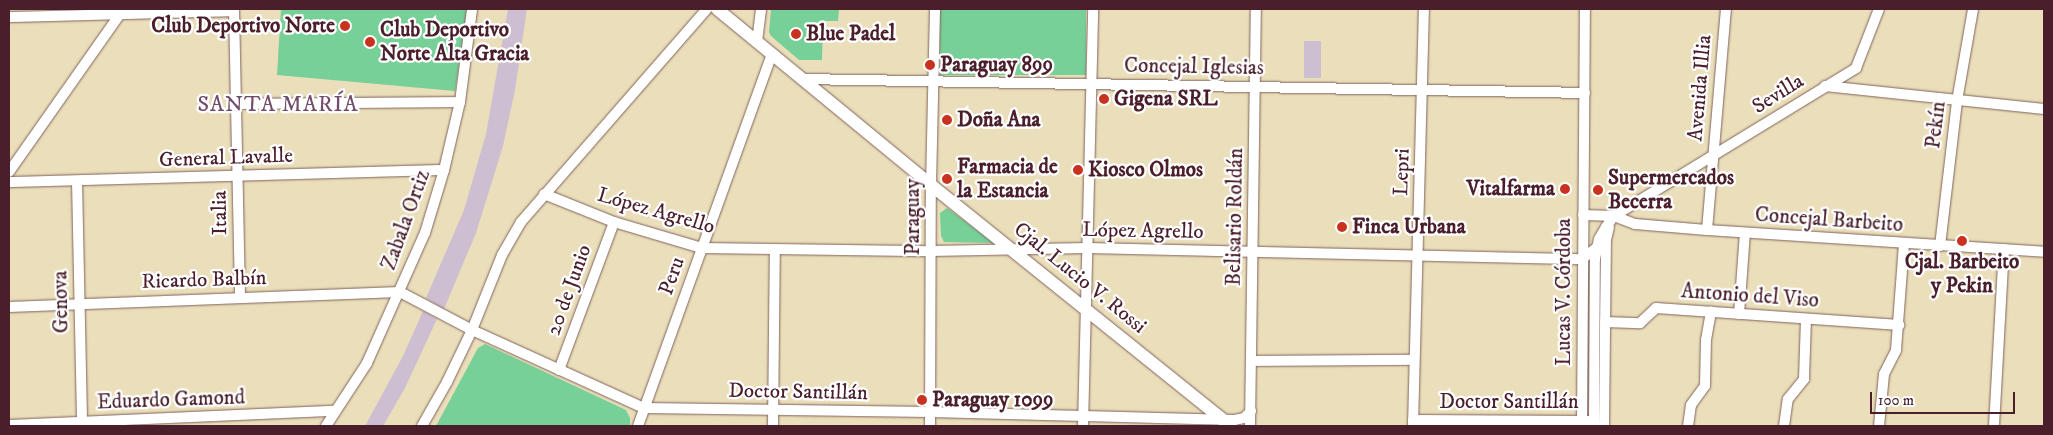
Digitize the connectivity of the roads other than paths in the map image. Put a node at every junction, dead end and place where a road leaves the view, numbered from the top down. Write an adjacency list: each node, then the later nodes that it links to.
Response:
1 (472, 9): 27 (street, Zabala Ortiz)
2 (707, 9): 37 (street)
3 (717, 9): 17 (main road, Cjal. Lucio V. Rossi)
4 (761, 9): 17 (street)
5 (935, 9): 20 (street, Paraguay)
6 (1093, 9): 21 (street)
7 (1256, 9): 23 (street, Belisario Roldán)
8 (1424, 9): 24 (street, Lepri)
9 (1585, 9): 25 (street, Lucas V. Córdoba)
10 (1726, 9): 30 (street, Avenida Illia)
11 (1880, 9): 22 (street)
12 (1972, 9): 26 (street, Pekín)
13 (234, 10): 14 (street); 28 (street, Italia)
14 (122, 11): 15 (street); 32 (street)
15 (66, 12): 16 (street)
16 (9, 16)
17 (757, 42): 18 (main road, Cjal. Lucio V. Rossi)
18 (772, 54): 19 (main road, Cjal. Lucio V. Rossi); 45 (street, Peru)
19 (802, 79): 20 (street, Concejal Iglesias); 36 (main road, Cjal. Lucio V. Rossi)
20 (935, 83): 21 (street, Concejal Iglesias); 36 (street, Paraguay)
21 (1091, 84): 23 (street, Concejal Iglesias); 46 (street)
22 (1826, 86): 26 (street, Sevilla); 30 (street, Sevilla)
23 (1255, 88): 24 (street, Concejal Iglesias); 52 (street, Belisario Roldán)
24 (1423, 90): 25 (street, Concejal Iglesias); 54 (street, Lepri)
25 (1585, 93): 38 (street, Lucas V. Córdoba)
26 (1957, 101): 29 (street, Sevilla); 44 (street, Pekín)
27 (460, 102): 28 (street); 31 (street, Zabala Ortiz)
28 (237, 104): 33 (street, Italia)
29 (2044, 109)
30 (1712, 157): 39 (street, Sevilla); 41 (street, Avenida Illia)
31 (444, 170): 33 (street, General Lavalle); 56 (street, Zabala Ortiz)
32 (9, 172)
33 (238, 176): 34 (street, General Lavalle); 57 (street, Italia)
34 (77, 181): 35 (street, General Lavalle); 58 (street, Genova)
35 (9, 182)
36 (932, 186): 50 (main road, Cjal. Lucio V. Rossi); 51 (street, Paraguay)
37 (544, 194): 40 (street, López Agrello); 66 (street)
38 (1583, 215): 39 (street, Concejal Barbeito); 55 (street, Lucas V. Córdoba)
39 (1614, 216): 41 (street, Concejal Barbeito); 47 (street, Lucas V. Córdoba); 64 (street)
40 (614, 222): 45 (street, López Agrello); 69 (street, 20 de Junio)
41 (1708, 230): 42 (street, Concejal Barbeito)
42 (1745, 233): 43 (street, Concejal Barbeito); 62 (street)
43 (1904, 244): 44 (street, Concejal Barbeito); 65 (street)
44 (1940, 246): 49 (street, Concejal Barbeito)
45 (702, 248): 48 (street, López Agrello); 70 (street, Peru)
46 (1087, 248): 50 (street, López Agrello); 52 (street, López Agrello); 60 (street)
47 (1596, 248): 55 (street); 80 (street, Lucas V. Córdoba)
48 (775, 249): 51 (street, López Agrello); 73 (street)
49 (2004, 249): 53 (street, Concejal Barbeito); 92 (street)
50 (1014, 250): 51 (street, López Agrello); 60 (main road, Cjal. Lucio V. Rossi)
51 (931, 251): 74 (street, Paraguay)
52 (1254, 252): 54 (street, López Agrello); 68 (street, Belisario Roldán)
53 (2044, 252)
54 (1418, 255): 55 (street, López Agrello); 67 (street, Lepri)
55 (1582, 259): 79 (street, Lucas V. Córdoba)
56 (400, 292): 57 (street, Ricardo Balbín); 66 (street, Doctor Santillán); 72 (street, Zabala Ortiz)
57 (240, 297): 58 (street, Ricardo Balbín)
58 (80, 303): 59 (street, Ricardo Balbín); 76 (street, Genova)
59 (9, 307)
60 (1087, 309): 75 (street); 77 (main road, Cjal. Lucio V. Rossi)
61 (1711, 312): 62 (street, Antonio del Viso); 64 (street, Antonio del Viso); 89 (street)
62 (1739, 314): 63 (street, Antonio del Viso)
63 (1806, 320): 65 (street, Antonio del Viso); 90 (street)
64 (1605, 322): 80 (street)
65 (1899, 325): 91 (street)
66 (472, 330): 69 (street, Doctor Santillán); 83 (street)
67 (1414, 360): 68 (street); 78 (street, Lepri)
68 (1252, 361): 71 (street, Belisario Roldán)
69 (559, 370): 70 (street, Doctor Santillán)
70 (644, 408): 73 (street, Doctor Santillán); 84 (street, Peru)
71 (1250, 411): 77 (street, Doctor Santillán); 88 (street, Belisario Roldán)
72 (335, 412): 76 (street, Eduardo Gamond); 82 (street, Zabala Ortiz)
73 (773, 412): 74 (street, Doctor Santillán); 85 (street)
74 (930, 412): 75 (street, Doctor Santillán); 86 (street, Paraguay)
75 (1083, 415): 77 (street, Doctor Santillán); 87 (street)
76 (82, 422): 81 (street, Eduardo Gamond)
77 (1226, 423)
78 (1413, 423): 79 (street, Doctor Santillán)
79 (1582, 424): 80 (street, Doctor Santillán)
80 (1599, 424)
81 (9, 426)
82 (326, 426)
83 (422, 426)
84 (638, 426)
85 (773, 426)
86 (930, 426)
87 (1083, 426)
88 (1250, 426)
89 (1688, 426)
90 (1784, 426)
91 (1879, 426)
92 (1994, 426)

